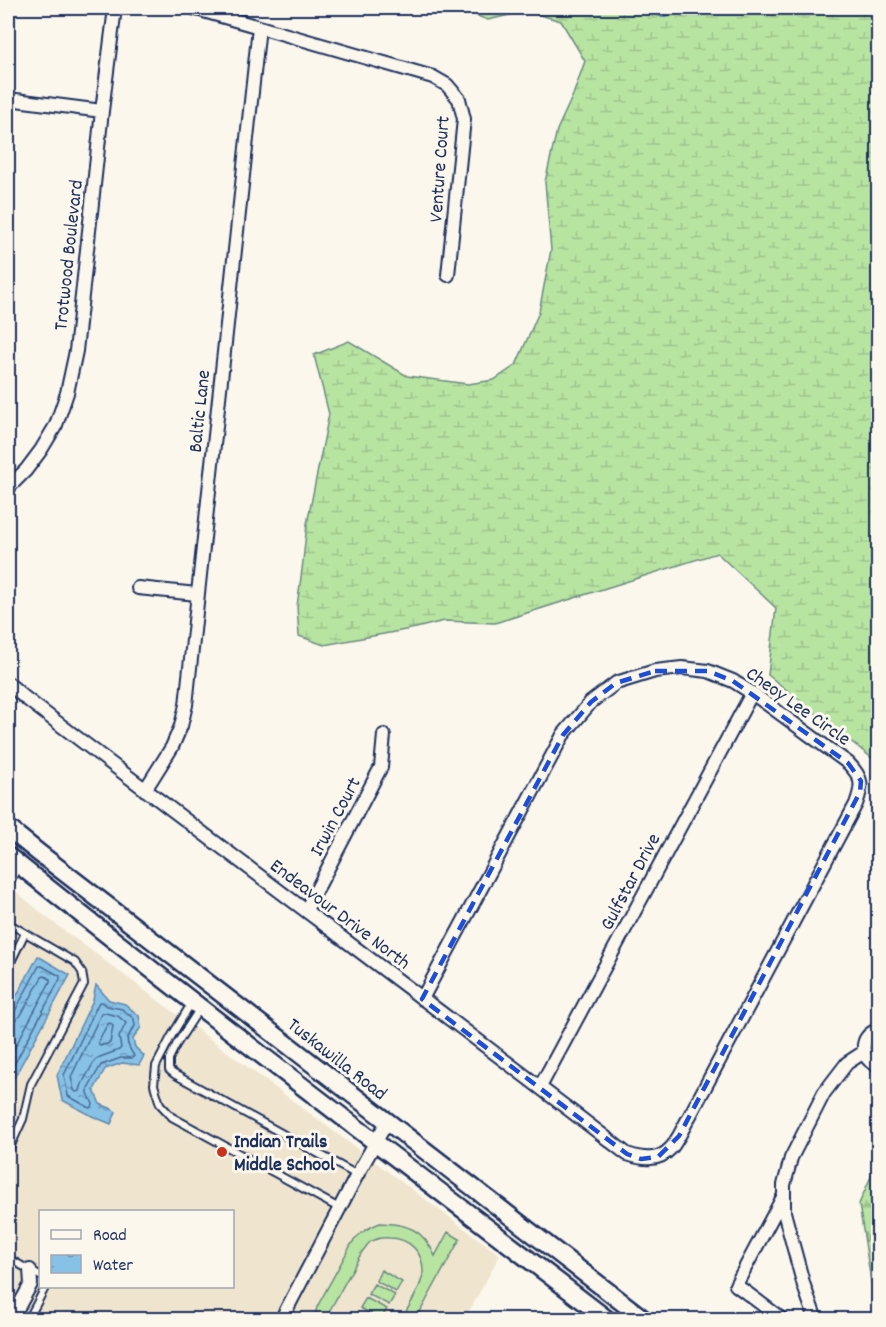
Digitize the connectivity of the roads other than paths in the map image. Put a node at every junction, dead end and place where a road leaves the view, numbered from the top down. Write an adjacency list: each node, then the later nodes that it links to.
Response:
1 (115, 8): 5 (street, Trotwood Boulevard)
2 (193, 8): 3 (street, Venture Court)
3 (259, 27): 6 (street, Venture Court); 9 (street, Baltic Lane)
4 (8, 99): 5 (street)
5 (102, 111): 7 (street, Trotwood Boulevard)
6 (448, 275)
7 (8, 488)
8 (138, 588): 9 (street)
9 (197, 594): 13 (street, Baltic Lane)
10 (8, 683): 13 (street, Endeavour Drive North)
11 (752, 693): 22 (street, Cheoy Lee Circle); 27 (street, Gulfstar Drive); 31 (street, Cheoy Lee Circle)
12 (384, 735): 18 (street, Irwin Court)
13 (145, 790): 18 (street, Endeavour Drive North)
14 (8, 828): 15 (main road, Tuskawilla Road)
15 (31, 848): 16 (main road); 28 (main road, Tuskawilla Road)
16 (14, 860): 17 (lane); 23 (main road)
17 (8, 885)
18 (306, 910): 22 (street, Endeavour Drive North)
19 (8, 923): 20 (lane)
20 (26, 933): 21 (lane); 30 (lane)
21 (8, 968)
22 (422, 999): 27 (street, Endeavour Drive North)
23 (196, 1004): 29 (main road); 32 (lane); 34 (lane)
24 (879, 1030): 25 (street)
25 (864, 1052): 26 (street); 33 (street)
26 (879, 1065)
27 (540, 1087): 31 (street, Endeavour Drive North)
28 (387, 1122): 29 (street); 42 (main road, Tuskawilla Road)
29 (375, 1142): 32 (street); 41 (main road)
30 (8, 1152)
31 (658, 1157)
32 (357, 1175): 34 (street)
33 (784, 1196): 43 (street); 44 (street)
34 (339, 1208): 40 (street)
35 (8, 1258): 36 (lane)
36 (35, 1273): 38 (street)
37 (45, 1288): 39 (lane)
38 (11, 1320)
39 (28, 1320)
40 (281, 1320)
41 (608, 1320)
42 (645, 1320)
43 (783, 1320)
44 (816, 1320)

